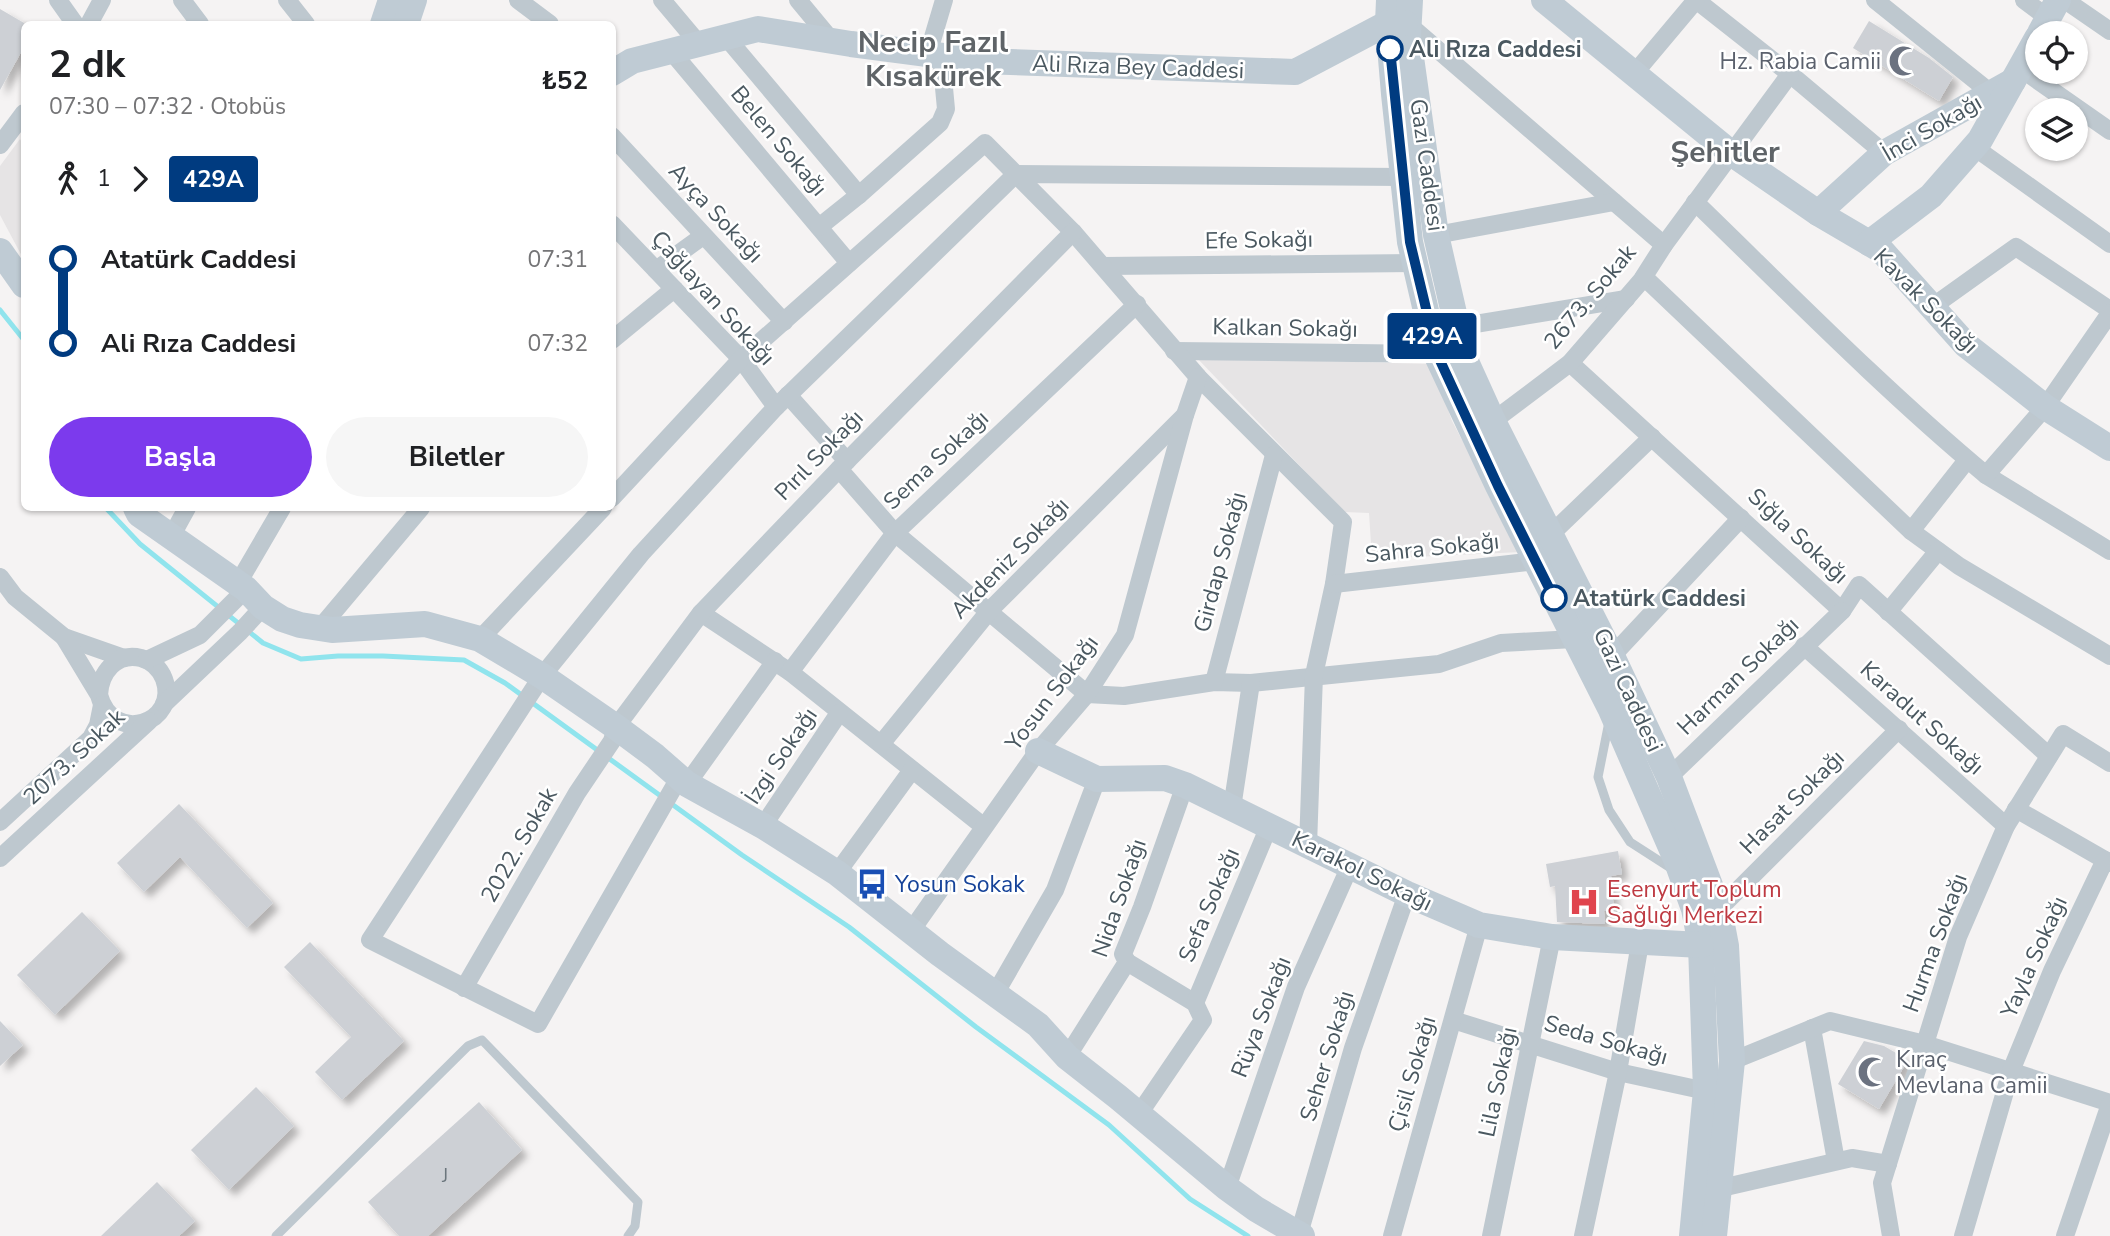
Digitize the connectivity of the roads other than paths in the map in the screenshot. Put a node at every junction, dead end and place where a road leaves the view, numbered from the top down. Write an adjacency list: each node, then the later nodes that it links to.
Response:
1 (58, 0): 17 (street)
2 (102, 0): 18 (street)
3 (182, 0): 19 (street)
4 (287, 0): 20 (street)
5 (391, 0): 21 (street)
6 (414, 0): 22 (street)
7 (519, 0): 23 (street)
8 (662, 0): 27 (street)
9 (798, 0): 26 (street)
10 (1696, 0): 31 (street); 32 (street)
11 (1875, 0): 33 (street)
12 (2024, 0): 16 (street)
13 (941, 2): 29 (street)
14 (1550, 2): 32 (street, Kavak Sokağı)
15 (1399, 12): 29 (street, Ali Rıza Bey Caddesi); 42 (street, Gazi Caddesi); 44 (street); 50 (street, Gazi Caddesi)
16 (2050, 18): 24 (street); 33 (street)
17 (73, 21)
18 (91, 21)
19 (198, 21)
20 (304, 21)
21 (384, 21)
22 (408, 21)
23 (546, 21)
24 (2110, 31)
25 (726, 37): 26 (street, Ali Rıza Bey Caddesi); 27 (street, Ali Rıza Bey Caddesi); 43 (street)
26 (832, 41): 29 (street, Ali Rıza Bey Caddesi)
27 (699, 44): 28 (street, Ali Rıza Bey Caddesi)
28 (671, 51): 30 (street, Ali Rıza Bey Caddesi); 47 (street, Belen Sokağı)
29 (934, 55): 43 (street)
30 (616, 71)
31 (1790, 74): 39 (street, 2673. Sokak); 40 (street)
32 (1633, 75): 39 (street, Kavak Sokağı)
33 (2008, 80): 35 (street); 38 (street); 40 (street, İnci Sokağı)
34 (21, 117): 37 (street)
35 (2110, 131)
36 (616, 140): 51 (street, Ayça Sokağı)
37 (0, 145)
38 (1974, 147): 52 (street); 54 (street)
39 (1731, 153): 45 (street, 2673. Sokak); 46 (street, Kavak Sokağı)
40 (1884, 153): 46 (street, İnci Sokağı)
41 (1016, 174): 42 (street); 48 (street); 57 (street); 75 (street)
42 (1403, 177): 56 (street, Gazi Caddesi)
43 (859, 195): 47 (street)
44 (1614, 202): 50 (street); 53 (street)
45 (1695, 202): 53 (street, 2673. Sokak); 82 (street)
46 (1818, 213): 52 (street, Kavak Sokağı)
47 (819, 227): 57 (street, Belen Sokağı)
48 (1073, 232): 58 (street); 83 (street, Pırıl Sokağı)
49 (616, 233): 59 (street, Çağlayan Sokağı)
50 (1436, 235): 68 (street, Gazi Caddesi)
51 (703, 236): 59 (street); 67 (street, Ayça Sokağı)
52 (1869, 243): 65 (street, Kavak Sokağı)
53 (1664, 244): 60 (street, 2673. Sokak)
54 (2110, 244)
55 (0, 251): 61 (street)
56 (1415, 262): 58 (street, Efe Sokağı); 71 (street, Gazi Caddesi)
57 (849, 263): 67 (street)
58 (1103, 266): 64 (street)
59 (656, 270): 62 (street, Çağlayan Sokağı)
60 (1644, 277): 63 (street, 2673. Sokak); 92 (street)
61 (21, 281)
62 (674, 289): 69 (street); 72 (street, Çağlayan Sokağı)
63 (1626, 299): 68 (street); 73 (street, 2673. Sokak)
64 (1137, 304): 70 (street); 93 (street, Sema Sokağı)
65 (1932, 307): 66 (street); 76 (street, Kavak Sokağı)
66 (2110, 312): 76 (street)
67 (783, 322): 72 (street)
68 (1457, 327): 78 (street, Gazi Caddesi)
69 (616, 337)
70 (1174, 351): 71 (street, Kalkan Sokağı); 74 (street)
71 (1437, 354): 98 (street, Gazi Caddesi)
72 (741, 359): 75 (street, Çağlayan Sokağı); 85 (street)
73 (1570, 363): 78 (street, 2673. Sokak); 79 (street, Sığla Sokağı)
74 (1198, 377): 77 (street, Yosun Sokağı); 81 (street)
75 (782, 401): 83 (street, Çağlayan Sokağı); 118 (street)
76 (2045, 407): 80 (street, Kavak Sokağı); 84 (street)
77 (1185, 415): 102 (street, Akdeniz Sokağı); 121 (street, Yosun Sokağı)
78 (1493, 421): 94 (street, Gazi Caddesi)
79 (1652, 437): 91 (street, Sığla Sokağı); 94 (street)
80 (2110, 448)
81 (1274, 455): 100 (street); 119 (street, Girdap Sokağı)
82 (1967, 460): 84 (street); 92 (street)
83 (843, 465): 93 (street, Çağlayan Sokağı); 105 (street, Pırıl Sokağı)
84 (1986, 475): 97 (street)
85 (616, 494)
86 (138, 511): 95 (street)
87 (185, 511): 95 (street)
88 (281, 511): 101 (street)
89 (418, 511): 106 (street)
90 (600, 511): 108 (street)
91 (1741, 517): 103 (street, Sığla Sokağı); 111 (street)
92 (1912, 531): 96 (street)
93 (895, 533): 102 (street, Çağlayan Sokağı); 116 (street, Sema Sokağı)
94 (1551, 534): 111 (street, Gazi Caddesi)
95 (171, 537): 101 (street)
96 (1938, 551): 104 (street); 112 (street)
97 (2110, 551)
98 (1536, 561): 100 (street, Sahra Sokağı); 109 (street, Gazi Caddesi)
99 (0, 577): 107 (street)
100 (1334, 584): 117 (street)
101 (248, 598): 106 (street); 114 (street); 123 (street)
102 (990, 610): 121 (street, Çağlayan Sokağı); 129 (street, Akdeniz Sokağı)
103 (1842, 611): 104 (street, Sığla Sokağı); 110 (street, Harman Sokağı)
104 (1888, 612): 131 (street, Sığla Sokağı)
105 (701, 613): 115 (street); 128 (street, Pırıl Sokağı)
106 (320, 628): 108 (street)
107 (64, 637): 113 (street); 122 (street)
108 (480, 639): 118 (street)
109 (1574, 639): 117 (street); 124 (street, Gazi Caddesi)
110 (1804, 646): 127 (street, Karadut Sokağı); 134 (street, Harman Sokağı)
111 (1612, 656): 134 (street, Gazi Caddesi)
112 (2110, 656)
113 (124, 658): 114 (street); 122 (street)
114 (147, 660): 123 (street)
115 (775, 661): 116 (street); 136 (street)
116 (790, 672): 125 (street)
117 (1314, 675): 120 (street); 145 (street)
118 (540, 680): 128 (street); 159 (street)
119 (1214, 682): 120 (street); 121 (street)
120 (1251, 683): 138 (street)
121 (1087, 694): 130 (street, Yosun Sokağı)
122 (100, 700): 126 (street); 140 (street, 2073. Sokak)
123 (164, 704): 126 (street)
124 (1611, 710): 150 (street, Gazi Caddesi); 150 (lane)
125 (839, 713): 129 (street); 141 (street, İzgi Sokağı)
126 (149, 721): 146 (street, 2073. Sokak)
127 (1899, 729): 143 (street, Karadut Sokağı); 152 (street, Hasat Sokağı)
128 (614, 734): 136 (street); 159 (street, 2022. Sokak)
129 (881, 744): 133 (street)
130 (1038, 751): 135 (street, Karakol Sokağı); 142 (street, Yosun Sokağı)
131 (2049, 756): 132 (street, Hurma Sokağı); 139 (street, Hurma Sokağı)
132 (2110, 763)
133 (912, 770): 142 (street); 149 (street)
134 (1669, 777): 152 (street, Gazi Caddesi)
135 (1097, 779): 137 (street, Karakol Sokağı); 160 (street)
136 (680, 783): 141 (street); 159 (street)
137 (1185, 785): 138 (street, Karakol Sokağı); 158 (street, Nida Sokağı)
138 (1233, 808): 144 (street, Karakol Sokağı)
139 (2016, 809): 143 (street, Hurma Sokağı); 147 (street)
140 (0, 822)
141 (763, 826): 149 (street)
142 (983, 826): 154 (street, Yosun Sokağı)
143 (2006, 826): 165 (street, Hurma Sokağı)
144 (1269, 827): 145 (street, Karakol Sokağı); 161 (street, Sefa Sokağı)
145 (1308, 846): 148 (street, Karakol Sokağı)
146 (0, 858)
147 (2107, 862): 168 (street, Yayla Sokağı)
148 (1350, 866): 151 (street, Karakol Sokağı); 175 (street, Rüya Sokağı)
149 (837, 873): 154 (street)
150 (1682, 876): 157 (street, Gazi Caddesi)
151 (1407, 894): 153 (street, Karakol Sokağı); 177 (street, Seher Sokağı)
152 (1719, 909): 167 (street, Gazi Caddesi)
153 (1479, 925): 155 (street, Karakol Sokağı); 162 (street, Çisil Sokağı)
154 (911, 931): 160 (street)
155 (1552, 937): 156 (street, Karakol Sokağı); 164 (street, Lila Sokağı)
156 (1640, 943): 157 (street, Karakol Sokağı); 169 (street)
157 (1701, 945): 170 (street, Gazi Caddesi)
158 (1127, 962): 161 (street); 166 (street, Nida Sokağı)
159 (464, 988)
160 (995, 994): 166 (street)
161 (1195, 1003): 172 (street)
162 (1453, 1020): 164 (street, Seda Sokağı); 180 (street, Çisil Sokağı)
163 (1812, 1028): 165 (street); 167 (street); 173 (street)
164 (1531, 1044): 169 (street, Seda Sokağı); 181 (street, Lila Sokağı)
165 (1925, 1044): 168 (street); 174 (street, Hurma Sokağı)
166 (1067, 1057): 172 (street)
167 (1732, 1061): 176 (street, Gazi Caddesi)
168 (2011, 1071): 171 (street); 186 (street, Yayla Sokağı)
169 (1618, 1072): 170 (street, Seda Sokağı); 182 (street)
170 (1706, 1091): 183 (street, Gazi Caddesi)
171 (2110, 1103): 187 (street)
172 (1139, 1114): 175 (street)
173 (1836, 1161): 174 (street); 176 (street)
174 (1888, 1164): 185 (street, Hurma Sokağı)
175 (1227, 1188): 177 (street)
176 (1717, 1189): 184 (street, Gazi Caddesi)
177 (1301, 1235)
178 (276, 1236): 179 (lane)
179 (628, 1236)
180 (1392, 1236)
181 (1491, 1236)
182 (1583, 1236)
183 (1692, 1236)
184 (1714, 1236)
185 (1891, 1236)
186 (1963, 1236)
187 (2065, 1236)

